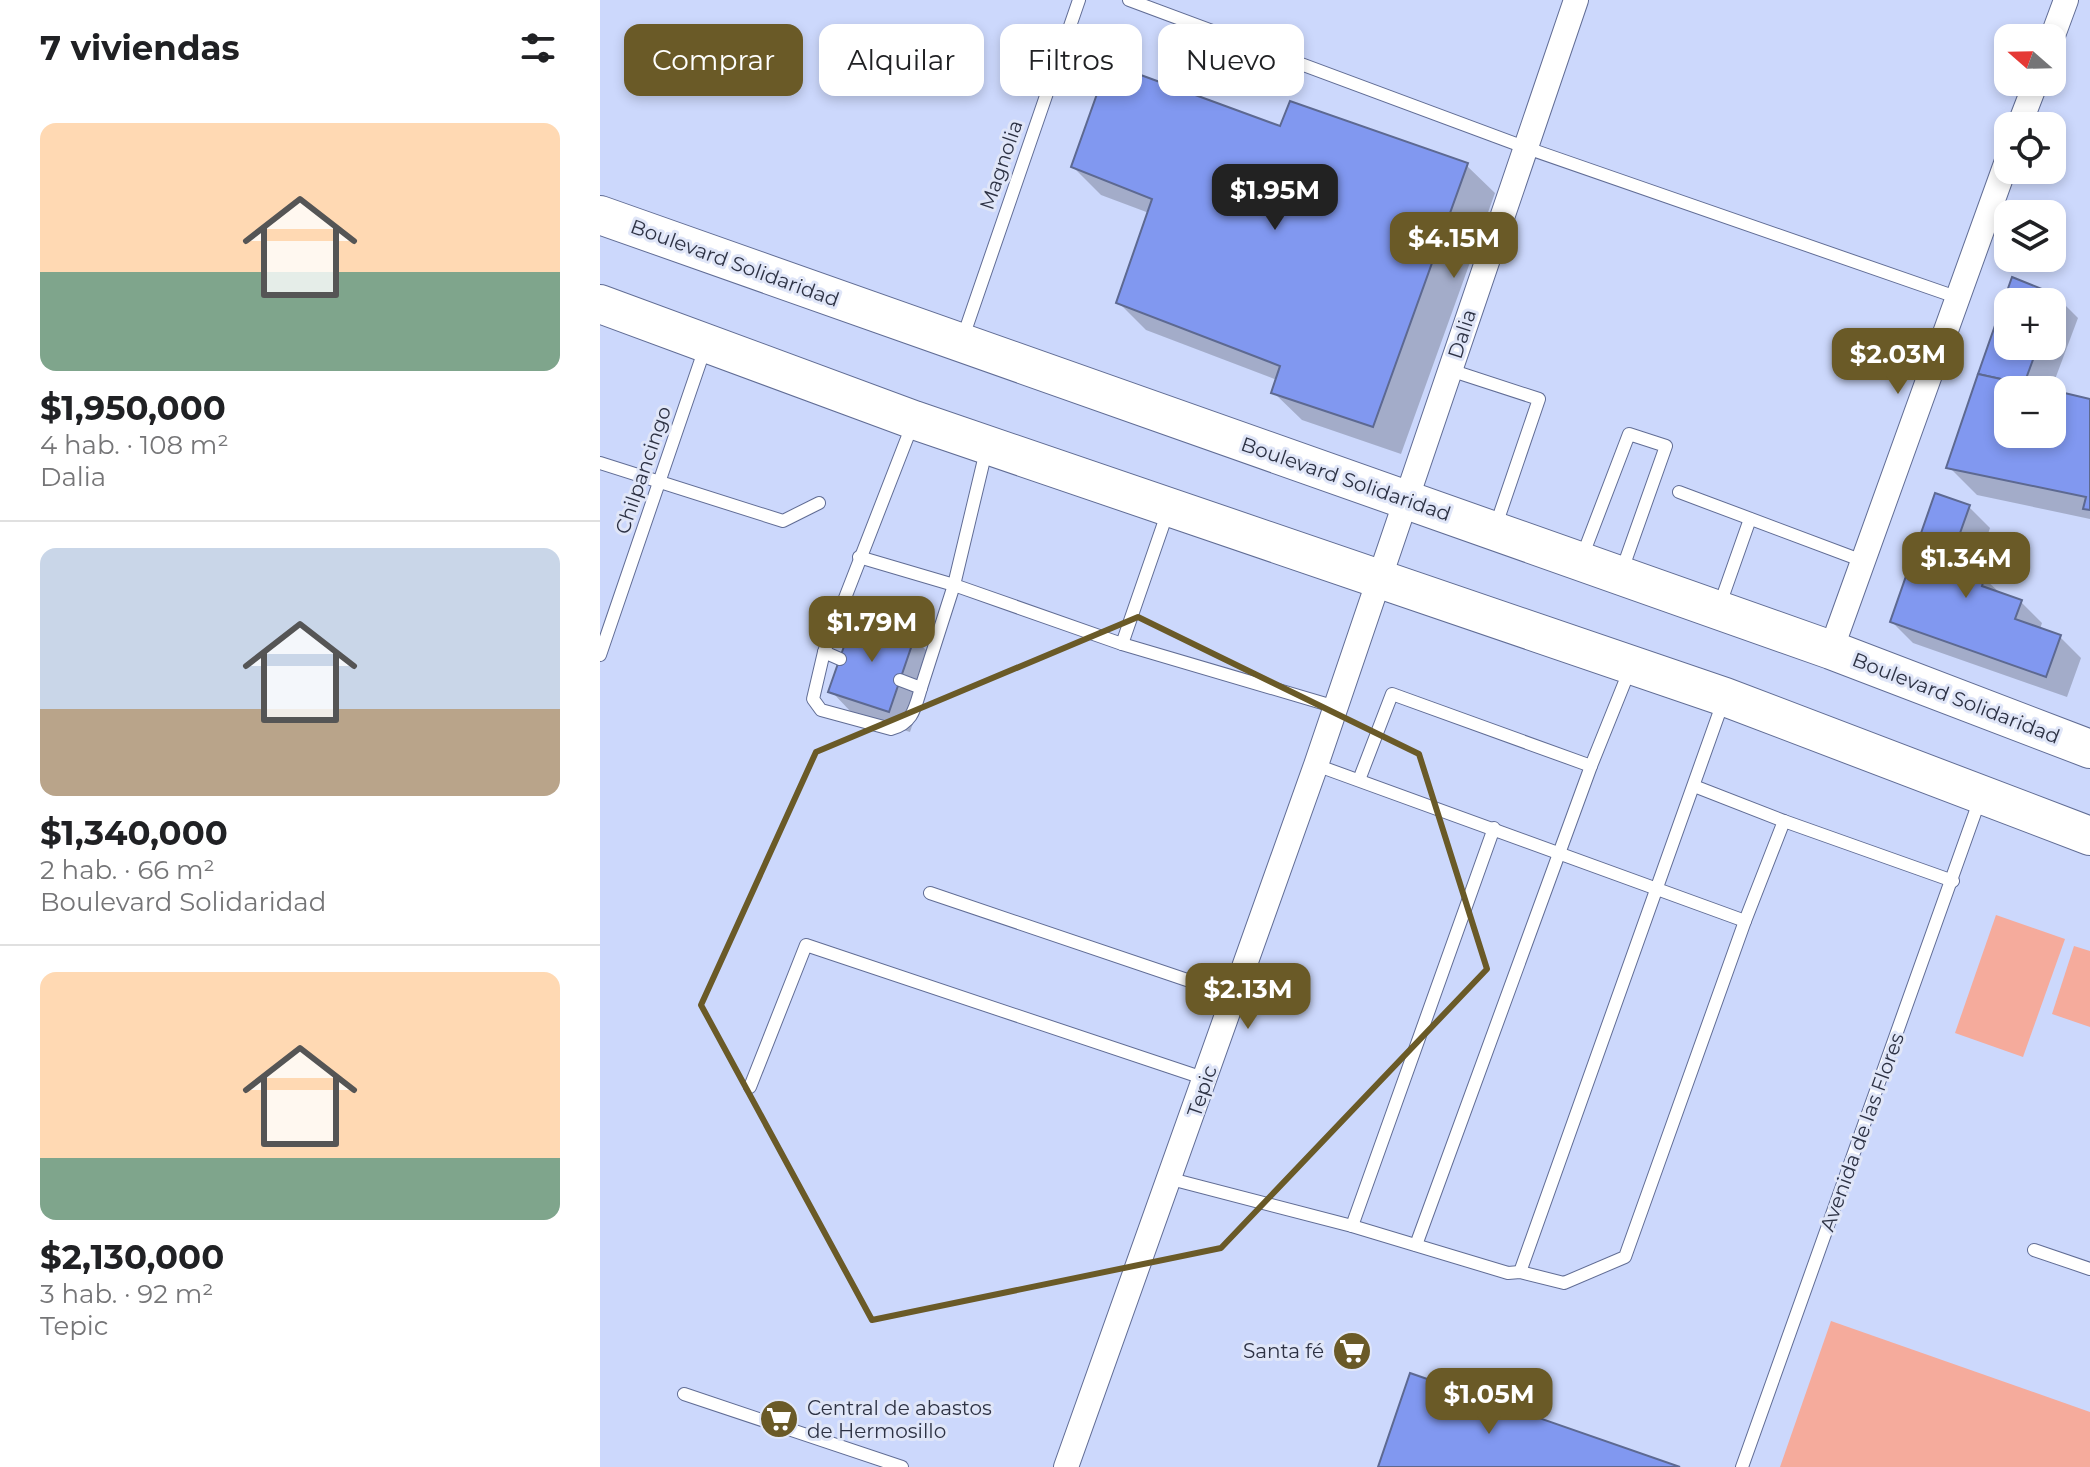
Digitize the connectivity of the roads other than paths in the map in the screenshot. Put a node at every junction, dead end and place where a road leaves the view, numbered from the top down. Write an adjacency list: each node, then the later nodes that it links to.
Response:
1 (1079, 0): 12 (lane, Magnolia)
2 (1129, 0): 6 (lane)
3 (1576, 0): 6 (street, Dalia)
4 (2066, 0): 5 (street)
5 (2057, 24)
6 (1524, 147): 9 (lane); 13 (street, Dalia)
7 (1999, 184): 9 (street)
8 (600, 215): 12 (main road, Boulevard Solidaridad)
9 (1959, 298): 25 (street)
10 (600, 304): 11 (main road)
11 (707, 343): 14 (main road); 17 (lane, Chilpancingo)
12 (961, 343): 19 (main road, Boulevard Solidaridad)
13 (1450, 370): 19 (street, Dalia); 23 (lane)
14 (914, 420): 15 (main road); 24 (lane)
15 (988, 444): 21 (main road); 29 (lane)
16 (600, 463): 17 (lane)
17 (660, 484): 20 (lane); 34 (lane, Chilpancingo)
18 (1679, 492): 22 (lane)
19 (1406, 501): 23 (main road, Boulevard Solidaridad); 28 (street, Dalia)
20 (819, 503)
21 (1170, 505): 28 (main road); 31 (lane)
22 (1750, 519): 25 (lane); 30 (lane)
23 (1494, 531): 26 (main road, Boulevard Solidaridad)
24 (859, 557): 29 (lane); 33 (lane)
25 (1863, 561): 32 (street)
26 (1580, 562): 27 (main road, Boulevard Solidaridad); 27 (lane)
27 (1620, 576): 30 (main road, Boulevard Solidaridad)
28 (1380, 577): 36 (main road); 40 (street, Tepic)
29 (954, 585): 31 (lane); 38 (lane)
30 (1718, 610): 32 (main road, Boulevard Solidaridad)
31 (1122, 644): 40 (lane)
32 (1831, 650): 41 (main road, Boulevard Solidaridad)
33 (824, 652): 35 (lane); 38 (lane)
34 (600, 655)
35 (840, 659)
36 (1632, 665): 39 (main road); 43 (lane)
37 (900, 680): 38 (lane)
38 (921, 688)
39 (1725, 697): 45 (lane); 46 (main road)
40 (1336, 707): 42 (street, Tepic)
41 (2090, 749)
42 (1316, 765): 44 (lane); 55 (street, Tepic)
43 (1591, 766): 44 (lane); 50 (lane)
44 (1359, 780): 48 (lane)
45 (1694, 786): 47 (lane); 52 (lane)
46 (1981, 795): 49 (main road); 51 (lane, Avenida de las Flores)
47 (1784, 821): 51 (lane); 54 (lane)
48 (1494, 828): 50 (lane); 59 (lane)
49 (2090, 836)
50 (1559, 853): 52 (lane); 60 (lane)
51 (1953, 881): 68 (lane, Avenida de las Flores)
52 (1659, 888): 54 (lane); 63 (lane)
53 (930, 893): 55 (lane)
54 (1745, 921): 63 (lane)
55 (1237, 990): 56 (street, Tepic)
56 (1206, 1079): 57 (lane); 58 (street, Tepic)
57 (750, 1087)
58 (1171, 1179): 59 (lane); 67 (street, Tepic)
59 (1352, 1226): 60 (lane)
60 (1416, 1245): 63 (lane)
61 (2034, 1250): 62 (lane)
62 (2090, 1269)
63 (1520, 1272)
64 (684, 1394): 65 (lane)
65 (882, 1464): 66 (lane)
66 (902, 1467)
67 (1066, 1467)
68 (1742, 1467)

